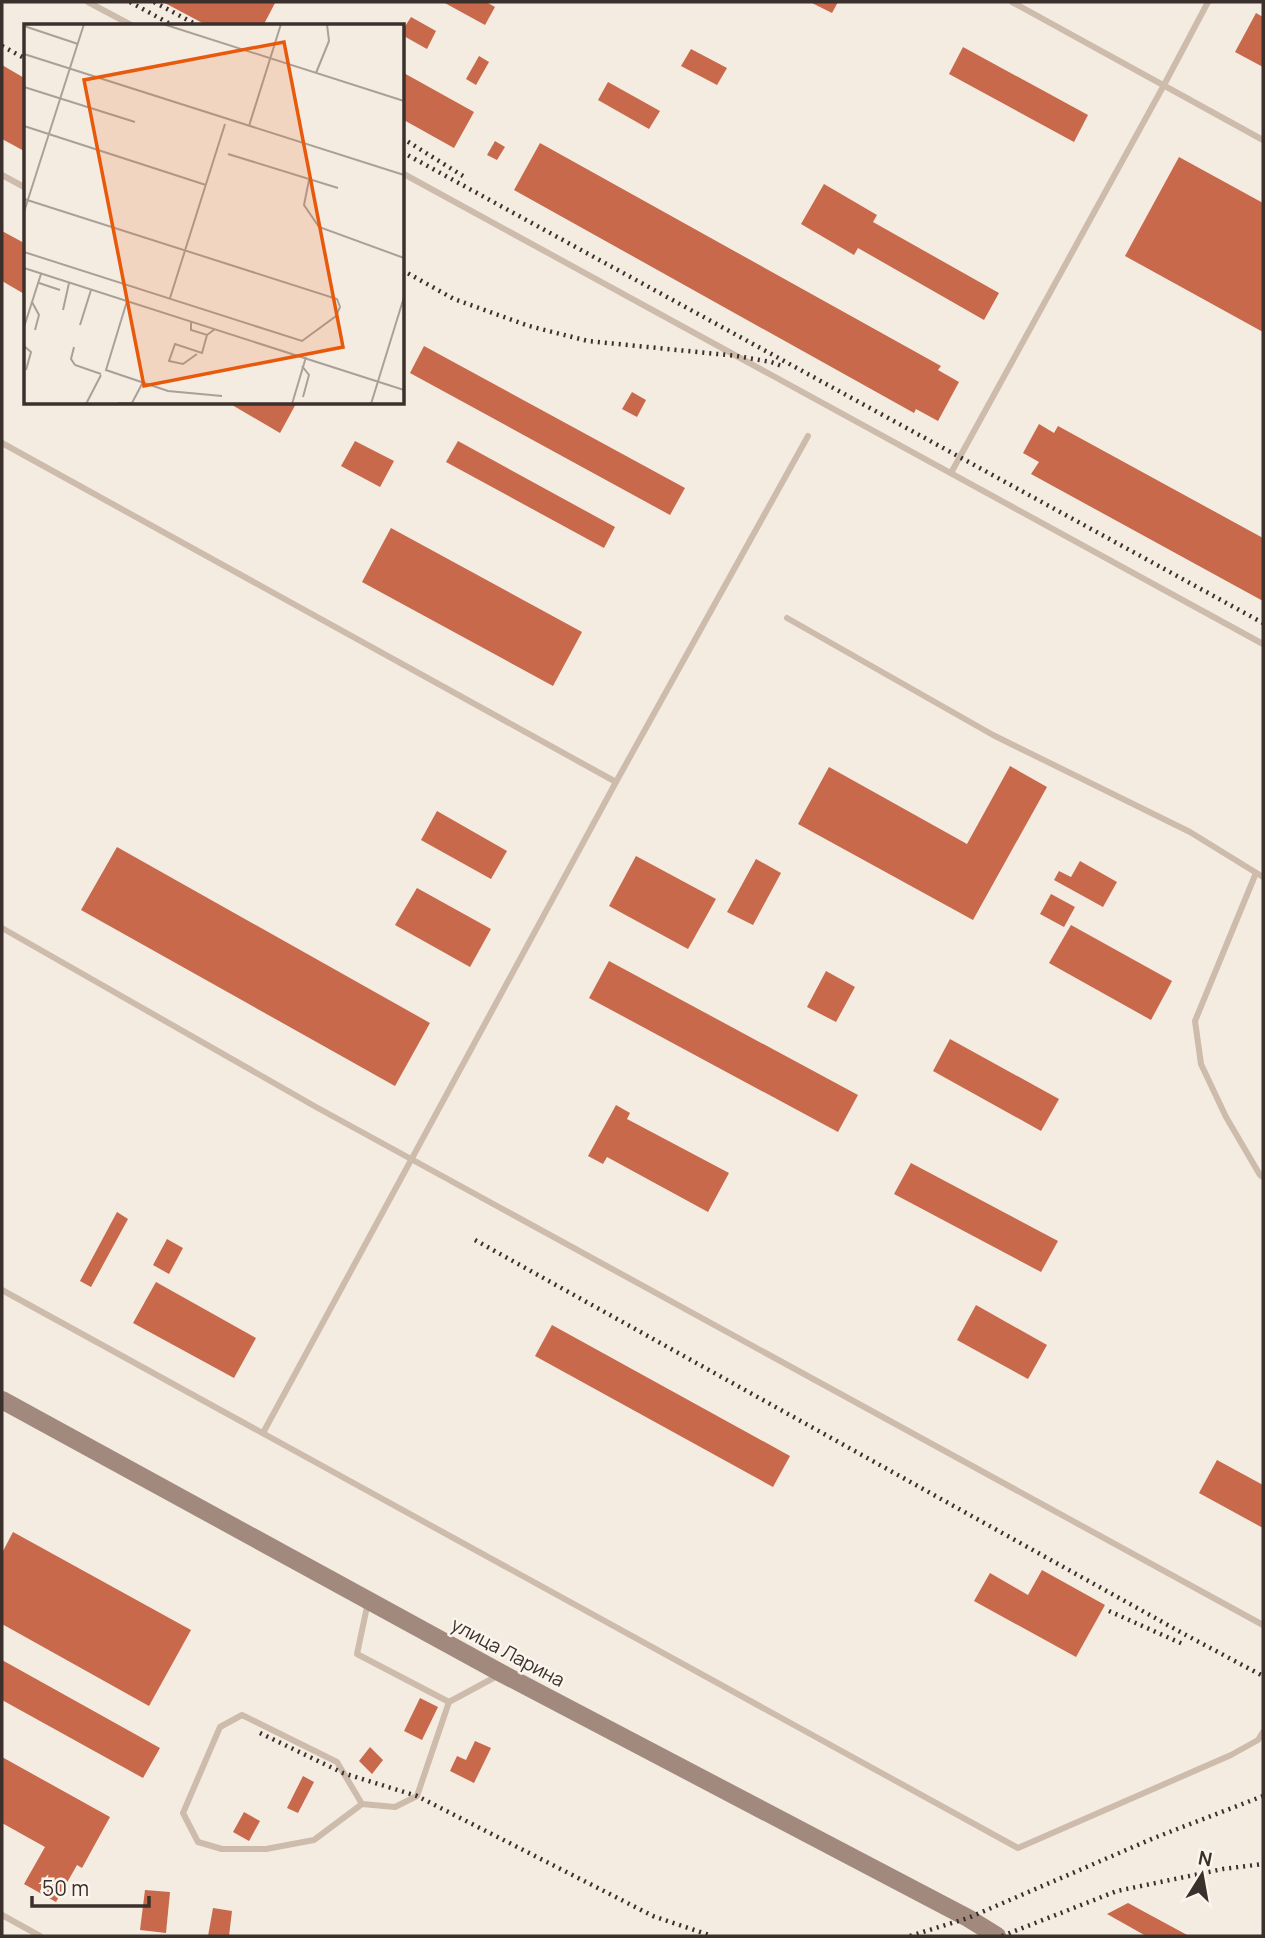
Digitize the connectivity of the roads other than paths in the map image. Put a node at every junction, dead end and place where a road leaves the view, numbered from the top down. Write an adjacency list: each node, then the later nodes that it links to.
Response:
1 (88, 2): 4 (lane)
2 (1012, 2): 5 (lane)
3 (1208, 2): 5 (lane)
4 (129, 24)
5 (1164, 85): 6 (lane); 12 (lane)
6 (1263, 140)
7 (404, 174): 12 (lane)
8 (2, 175): 9 (lane)
9 (24, 187)
10 (808, 436): 15 (lane)
11 (2, 443): 15 (lane)
12 (951, 473): 14 (lane)
13 (787, 618): 16 (lane)
14 (1263, 644)
15 (616, 782): 19 (lane)
16 (1256, 873): 17 (lane); 20 (lane)
17 (1263, 877)
18 (2, 928): 19 (lane)
19 (410, 1159): 23 (lane); 25 (lane)
20 (1263, 1177)
21 (2, 1290): 23 (lane)
22 (2, 1400): 24 (street, улица Ларина)
23 (262, 1433): 28 (lane)
24 (368, 1601): 26 (street, улица Ларина); 27 (lane)
25 (1263, 1625)
26 (501, 1674): 27 (lane); 32 (street, улица Ларина)
27 (449, 1703): 29 (lane)
28 (1263, 1732)
29 (362, 1804): 29 (lane)
30 (2, 1915): 31 (lane)
31 (40, 1936)
32 (997, 1936)

